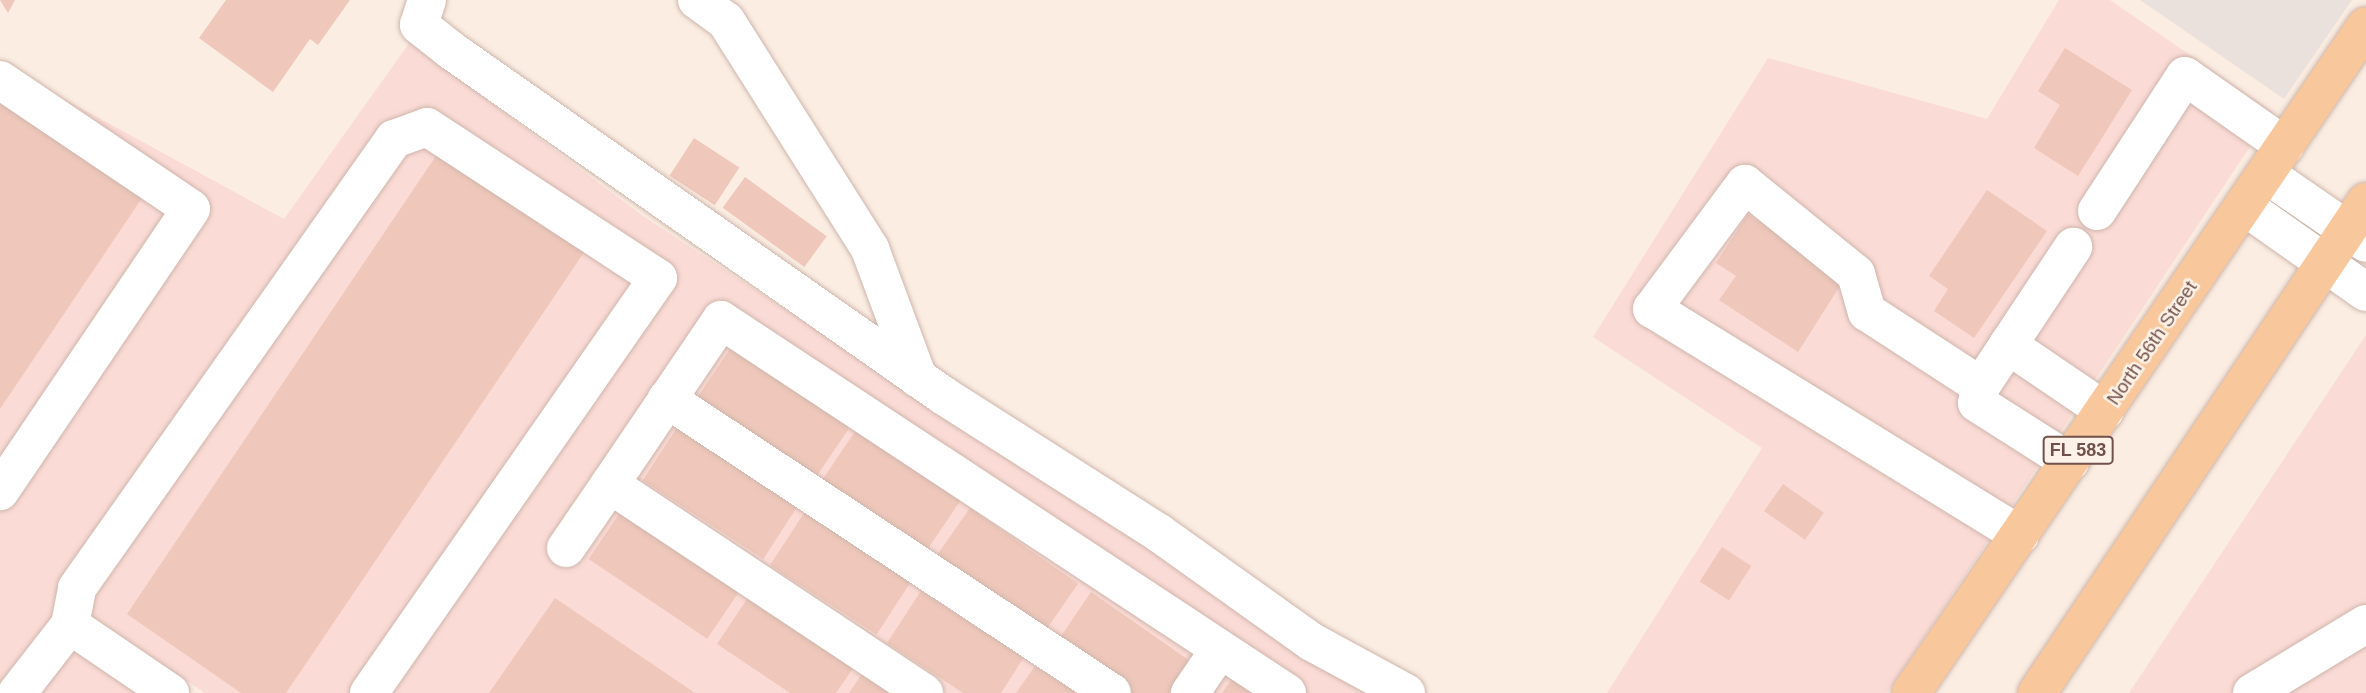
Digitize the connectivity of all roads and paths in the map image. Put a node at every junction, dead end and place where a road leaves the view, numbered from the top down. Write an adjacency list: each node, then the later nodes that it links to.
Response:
1 (427, 0): 13 (street)
2 (697, 0): 13 (street)
3 (2366, 26): 5 (main road, North 56th Street / FL 583)
4 (0, 80): 19 (street)
5 (2276, 160): 6 (main road, North 56th Street / FL 583); 7 (street); 8 (street)
6 (2244, 206): 10 (street); 16 (main road, North 56th Street / FL 583)
7 (2097, 211)
8 (2360, 225): 10 (main road)
9 (2073, 247): 12 (street)
10 (2325, 263): 11 (street); 34 (main road)
11 (2366, 292)
12 (2008, 345): 14 (street); 16 (street)
13 (918, 378): 32 (street)
14 (1981, 387): 17 (street); 20 (street)
15 (667, 399): 18 (street); 24 (street); 29 (street)
16 (2105, 411): 17 (main road, North 56th Street / FL 583)
17 (2070, 462): 20 (main road, North 56th Street / FL 583)
18 (610, 484): 21 (street); 28 (street)
19 (0, 491)
20 (2020, 535): 33 (main road, North 56th Street / FL 583)
21 (566, 548)
22 (2366, 624): 35 (street)
23 (69, 625): 25 (street); 26 (street); 27 (street)
24 (1220, 649): 30 (street); 31 (street)
25 (17, 693)
26 (170, 693)
27 (369, 693)
28 (924, 693)
29 (1112, 693)
30 (1191, 693)
31 (1287, 693)
32 (1406, 693)
33 (1911, 693)
34 (2037, 693)
35 (2252, 693)

